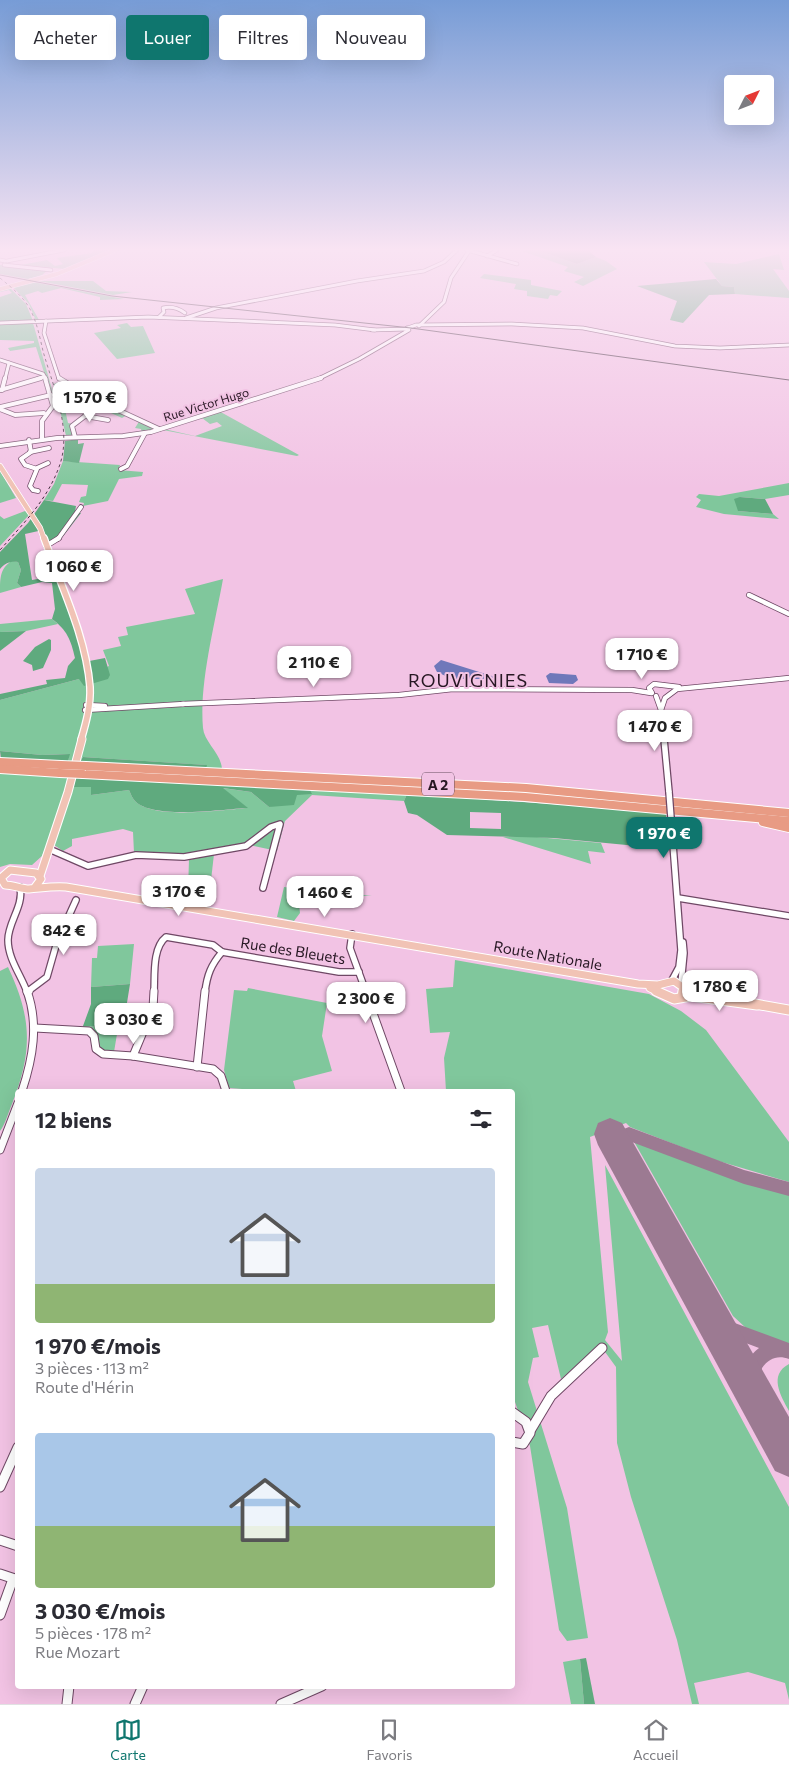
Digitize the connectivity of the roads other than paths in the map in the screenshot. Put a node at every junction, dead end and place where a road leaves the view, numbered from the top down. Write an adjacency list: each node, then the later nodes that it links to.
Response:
1 (43, 330): 18 (street)
2 (371, 330): 3 (street)
3 (405, 330): 18 (street, Rue Victor Hugo)
4 (590, 330): 5 (street)
5 (789, 345)
6 (0, 360): 7 (street)
7 (8, 365): 8 (street); 9 (street); 10 (street)
8 (0, 367)
9 (43, 377): 11 (street); 12 (street)
10 (2, 378): 11 (street)
11 (1, 390)
12 (50, 395): 14 (street); 15 (street)
13 (98, 406): 16 (street)
14 (0, 408): 15 (street)
15 (44, 413): 22 (street)
16 (85, 416): 17 (street); 21 (street)
17 (108, 420)
18 (158, 429): 19 (street); 20 (street, Rue Victor Hugo)
19 (164, 430)
20 (145, 433): 21 (street, Rue Victor Hugo); 30 (street)
21 (75, 437): 22 (street, Rue Victor Hugo)
22 (42, 439): 23 (street, Rue Victor Hugo)
23 (29, 440): 24 (street, Rue Victor Hugo); 26 (street)
24 (0, 446)
25 (49, 448): 26 (street)
26 (30, 452): 29 (street)
27 (48, 463): 29 (street)
28 (0, 466): 33 (main road)
29 (37, 468): 31 (street)
30 (121, 470)
31 (38, 491)
32 (82, 508): 33 (street)
33 (46, 546): 43 (main road)
34 (749, 595): 35 (street)
35 (789, 614)
36 (789, 678): 39 (street)
37 (666, 685): 38 (street); 39 (street); 42 (street)
38 (650, 686): 40 (street); 41 (street)
39 (688, 687): 42 (street)
40 (632, 690): 41 (street); 43 (street)
41 (654, 694): 42 (street); 44 (street)
42 (668, 694): 44 (street)
43 (88, 708): 53 (main road)
44 (661, 710): 62 (street, bridge)
45 (0, 762): 47 (highway, A 2)
46 (0, 769): 47 (highway, A 2)
47 (61, 769): 48 (highway, A 2, bridge)
48 (84, 770): 49 (highway, A 2); 50 (highway, A 2)
49 (702, 811): 51 (highway, A 2); 52 (highway)
50 (789, 813)
51 (789, 821)
52 (789, 828)
53 (49, 850): 55 (main road); 56 (main road); 61 (street)
54 (4, 872): 55 (main road, Route Nationale); 57 (main road)
55 (31, 873): 56 (main road, Route Nationale)
56 (41, 877): 59 (main road); 60 (main road, Route Nationale)
57 (1, 883): 58 (main road, Route Nationale)
58 (20, 887): 59 (main road, Route Nationale); 64 (street)
59 (35, 887): 60 (main road, Route Nationale); 64 (street)
60 (66, 887): 67 (main road, Route Nationale)
61 (264, 888)
62 (678, 898): 65 (street); 66 (street)
63 (76, 900): 73 (street)
64 (17, 908): 73 (street)
65 (789, 916)
66 (681, 936): 70 (street); 72 (street)
67 (353, 937): 69 (street); 71 (main road, Route Nationale)
68 (222, 952): 69 (street, Rue des Bleuets); 77 (street, Rue des Bleuets); 78 (street)
69 (359, 972): 81 (street)
70 (668, 982): 71 (main road, Route Nationale); 72 (main road); 74 (main road)
71 (638, 984): 74 (main road)
72 (682, 990): 74 (main road); 75 (main road)
73 (28, 992): 76 (street)
74 (665, 993)
75 (789, 1010)
76 (34, 1028): 77 (street); 79 (street)
77 (133, 1056): 78 (street)
78 (197, 1067): 80 (street)
79 (23, 1089)
80 (225, 1089)
81 (401, 1089)
82 (15, 1111): 83 (street)
83 (0, 1150)
84 (602, 1348): 85 (street)
85 (540, 1411): 86 (street); 87 (street)
86 (516, 1416): 87 (street)
87 (530, 1431): 88 (street)
88 (515, 1444)
89 (15, 1454): 90 (street)
90 (0, 1487)
91 (0, 1540): 92 (street)
92 (15, 1545)
93 (0, 1574): 94 (street)
94 (15, 1579): 95 (street)
95 (0, 1615)
96 (68, 1689): 99 (street)
97 (141, 1689): 100 (street)
98 (315, 1689): 101 (street)
99 (66, 1704)
100 (136, 1704)
101 (281, 1704)

